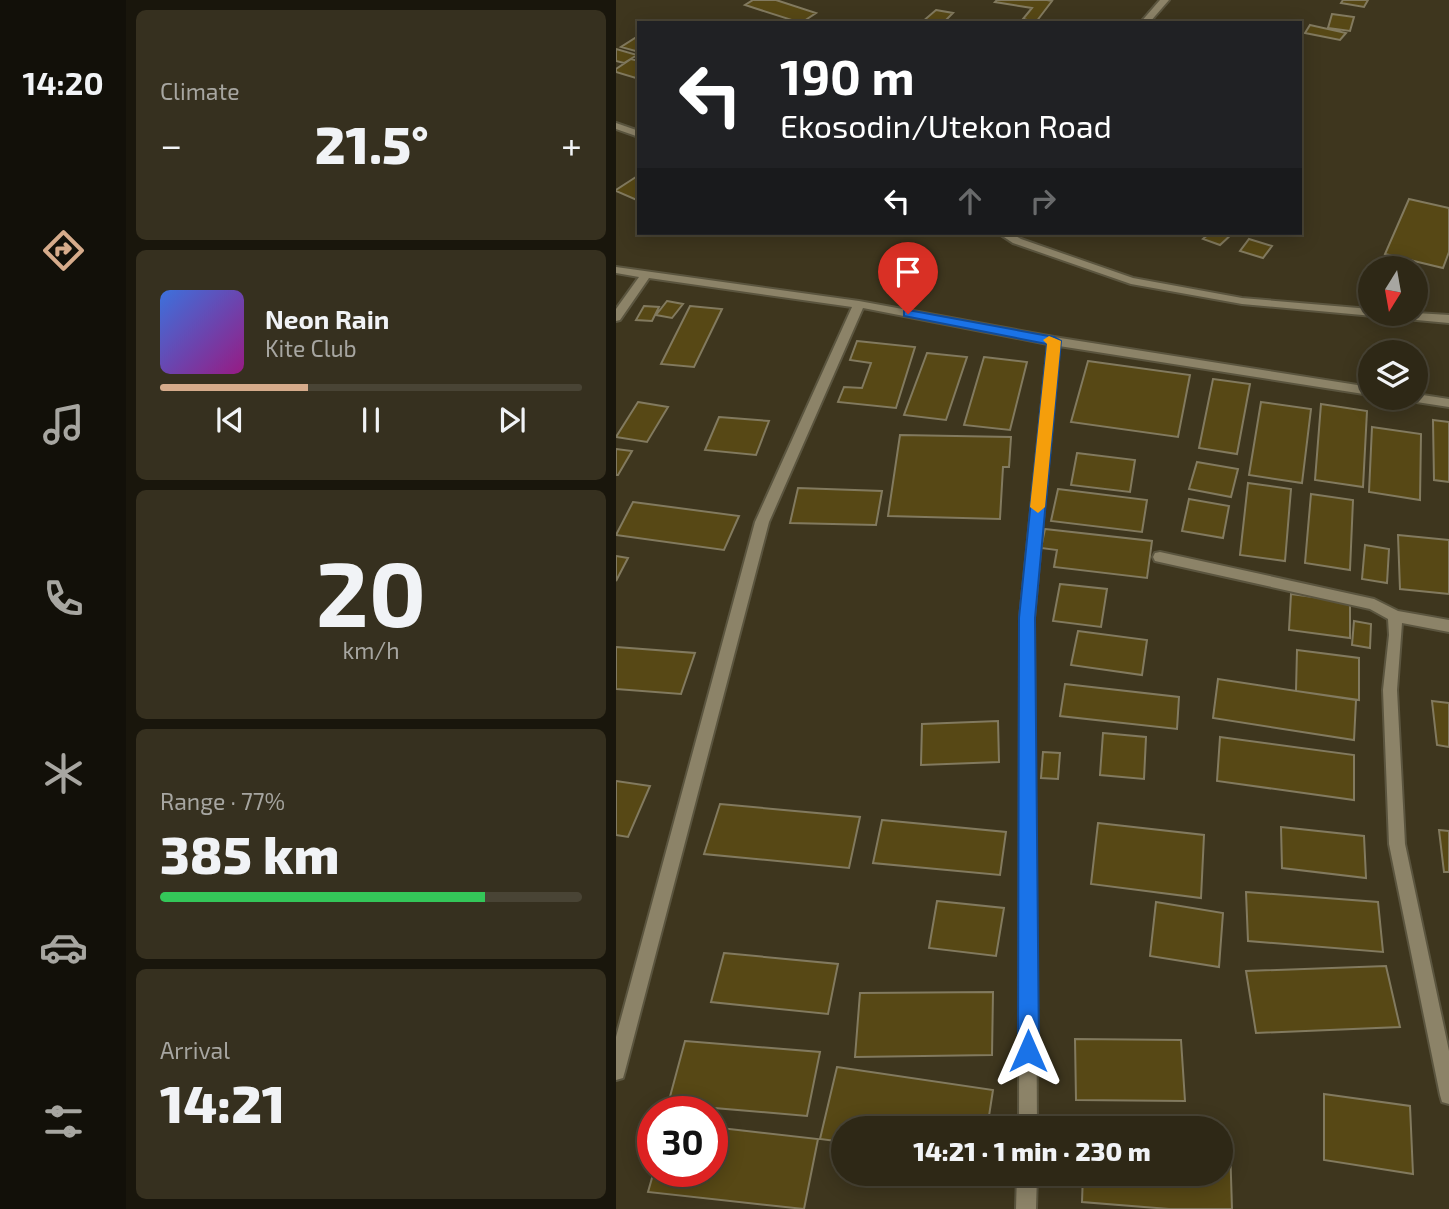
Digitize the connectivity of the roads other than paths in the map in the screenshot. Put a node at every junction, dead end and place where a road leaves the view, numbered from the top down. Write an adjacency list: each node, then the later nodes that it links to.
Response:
1 (1165, 0): 2 (street)
2 (1146, 21)
3 (616, 126): 4 (street)
4 (637, 133)
5 (1006, 235): 10 (street)
6 (616, 270): 7 (street)
7 (646, 275): 8 (street); 9 (street)
8 (859, 304): 11 (street); 18 (street)
9 (616, 317)
10 (1449, 319)
11 (1054, 341): 12 (street); 20 (street)
12 (1358, 389)
13 (1428, 400): 14 (street)
14 (1449, 403)
15 (1160, 557): 16 (street)
16 (1395, 616): 17 (street); 19 (street)
17 (1449, 626)
18 (616, 1071)
19 (1449, 1095)
20 (1028, 1116)
21 (1027, 1186): 22 (street)
22 (1026, 1209)

